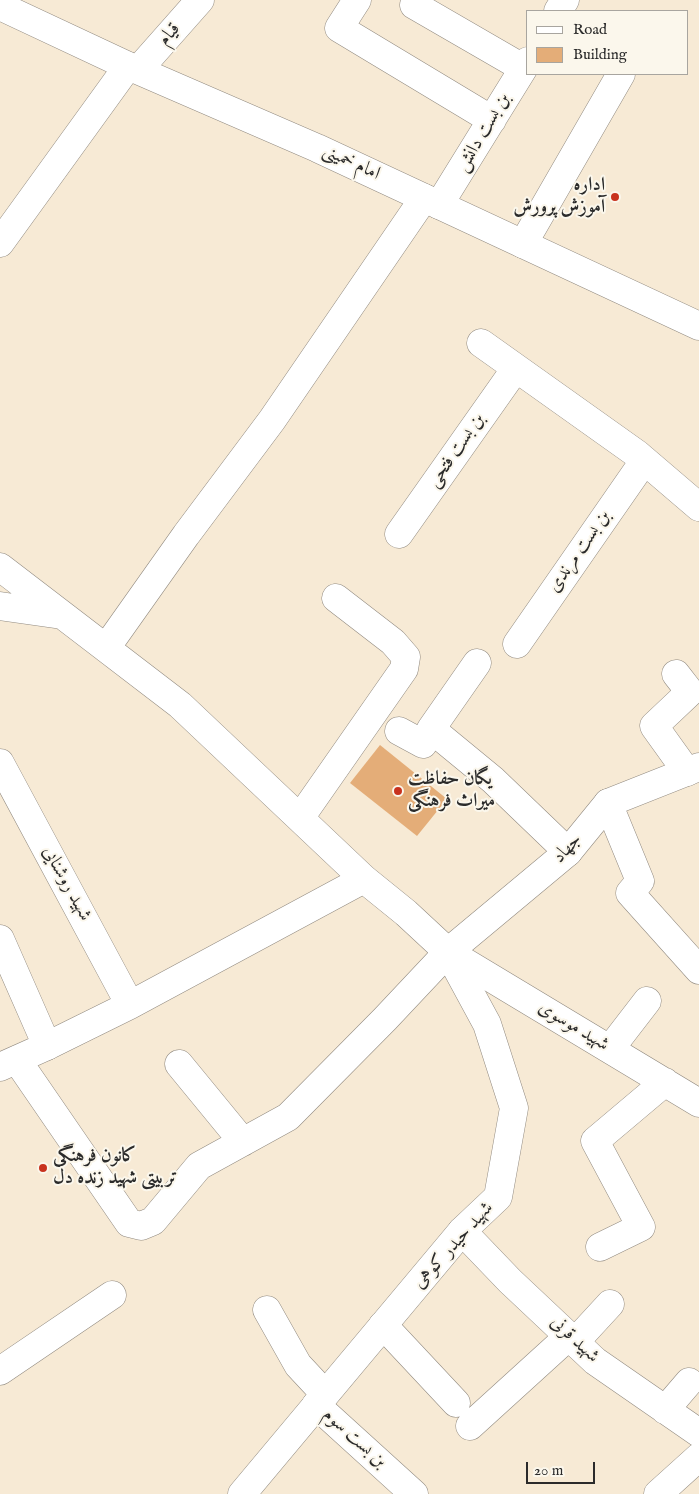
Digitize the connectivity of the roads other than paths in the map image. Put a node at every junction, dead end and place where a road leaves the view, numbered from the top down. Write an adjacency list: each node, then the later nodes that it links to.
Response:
1 (200, 0): 6 (street, قیام)
2 (357, 0): 8 (street)
3 (414, 5): 5 (street)
4 (0, 6): 6 (street, امام خمینی)
5 (526, 65): 8 (street, بن بست دانش)
6 (134, 68): 9 (street, امام خمینی); 10 (street, قیام)
7 (620, 75): 11 (street)
8 (492, 120): 9 (street, بن بست دانش)
9 (432, 202): 11 (street, امام خمینی); 23 (street, بن بست دانش)
10 (0, 243)
11 (522, 244): 12 (street, امام خمینی)
12 (699, 326)
13 (481, 343): 14 (street)
14 (516, 368): 15 (street); 17 (street, بن بست فتحی)
15 (644, 460): 16 (street); 22 (street, بن بست مرندی)
16 (699, 507)
17 (398, 534)
18 (0, 567): 21 (street)
19 (336, 598): 31 (street)
20 (0, 606): 21 (street)
21 (66, 616): 23 (street)
22 (517, 644)
23 (106, 648): 31 (street)
24 (477, 663): 26 (street)
25 (676, 674): 29 (street)
26 (431, 730): 27 (street); 32 (street)
27 (399, 731)
28 (0, 763): 38 (street, شهید روشنایی)
29 (693, 770): 30 (street, جهاد)
30 (608, 803): 32 (street, جهاد); 36 (street)
31 (300, 818): 33 (street)
32 (568, 852): 35 (street, جهاد)
33 (364, 879): 35 (street); 38 (street)
34 (0, 939): 39 (street)
35 (448, 952): 40 (street, شهید موسوی); 45 (street, جهاد); 46 (street, شهید حیدر کوهی)
36 (699, 970)
37 (647, 1001): 40 (street)
38 (130, 1005): 39 (street)
39 (47, 1046): 41 (street)
40 (610, 1049): 43 (street, شهید موسوی)
41 (9, 1064): 45 (street, جهاد)
42 (179, 1064): 45 (street)
43 (665, 1082): 44 (street, شهید موسوی); 47 (street)
44 (699, 1103)
45 (244, 1142)
46 (462, 1231): 51 (street, شهید حیدر کوهی); 52 (street, شهید قرنی)
47 (600, 1247)
48 (112, 1295): 53 (street)
49 (610, 1304): 52 (street)
50 (267, 1310): 55 (street, بن بست سوم)
51 (383, 1325): 55 (street, شهید حیدر کوهی); 56 (street)
52 (572, 1339): 57 (street, شهید قرنی); 58 (street)
53 (0, 1371)
54 (689, 1382): 57 (street)
55 (320, 1399): 61 (street, شهید حیدر کوهی); 62 (street, بن بست سوم)
56 (456, 1403)
57 (666, 1410): 59 (street, شهید قرنی)
58 (470, 1426)
59 (699, 1432)
60 (699, 1457): 63 (street)
61 (242, 1494)
62 (414, 1494)
63 (658, 1494)

